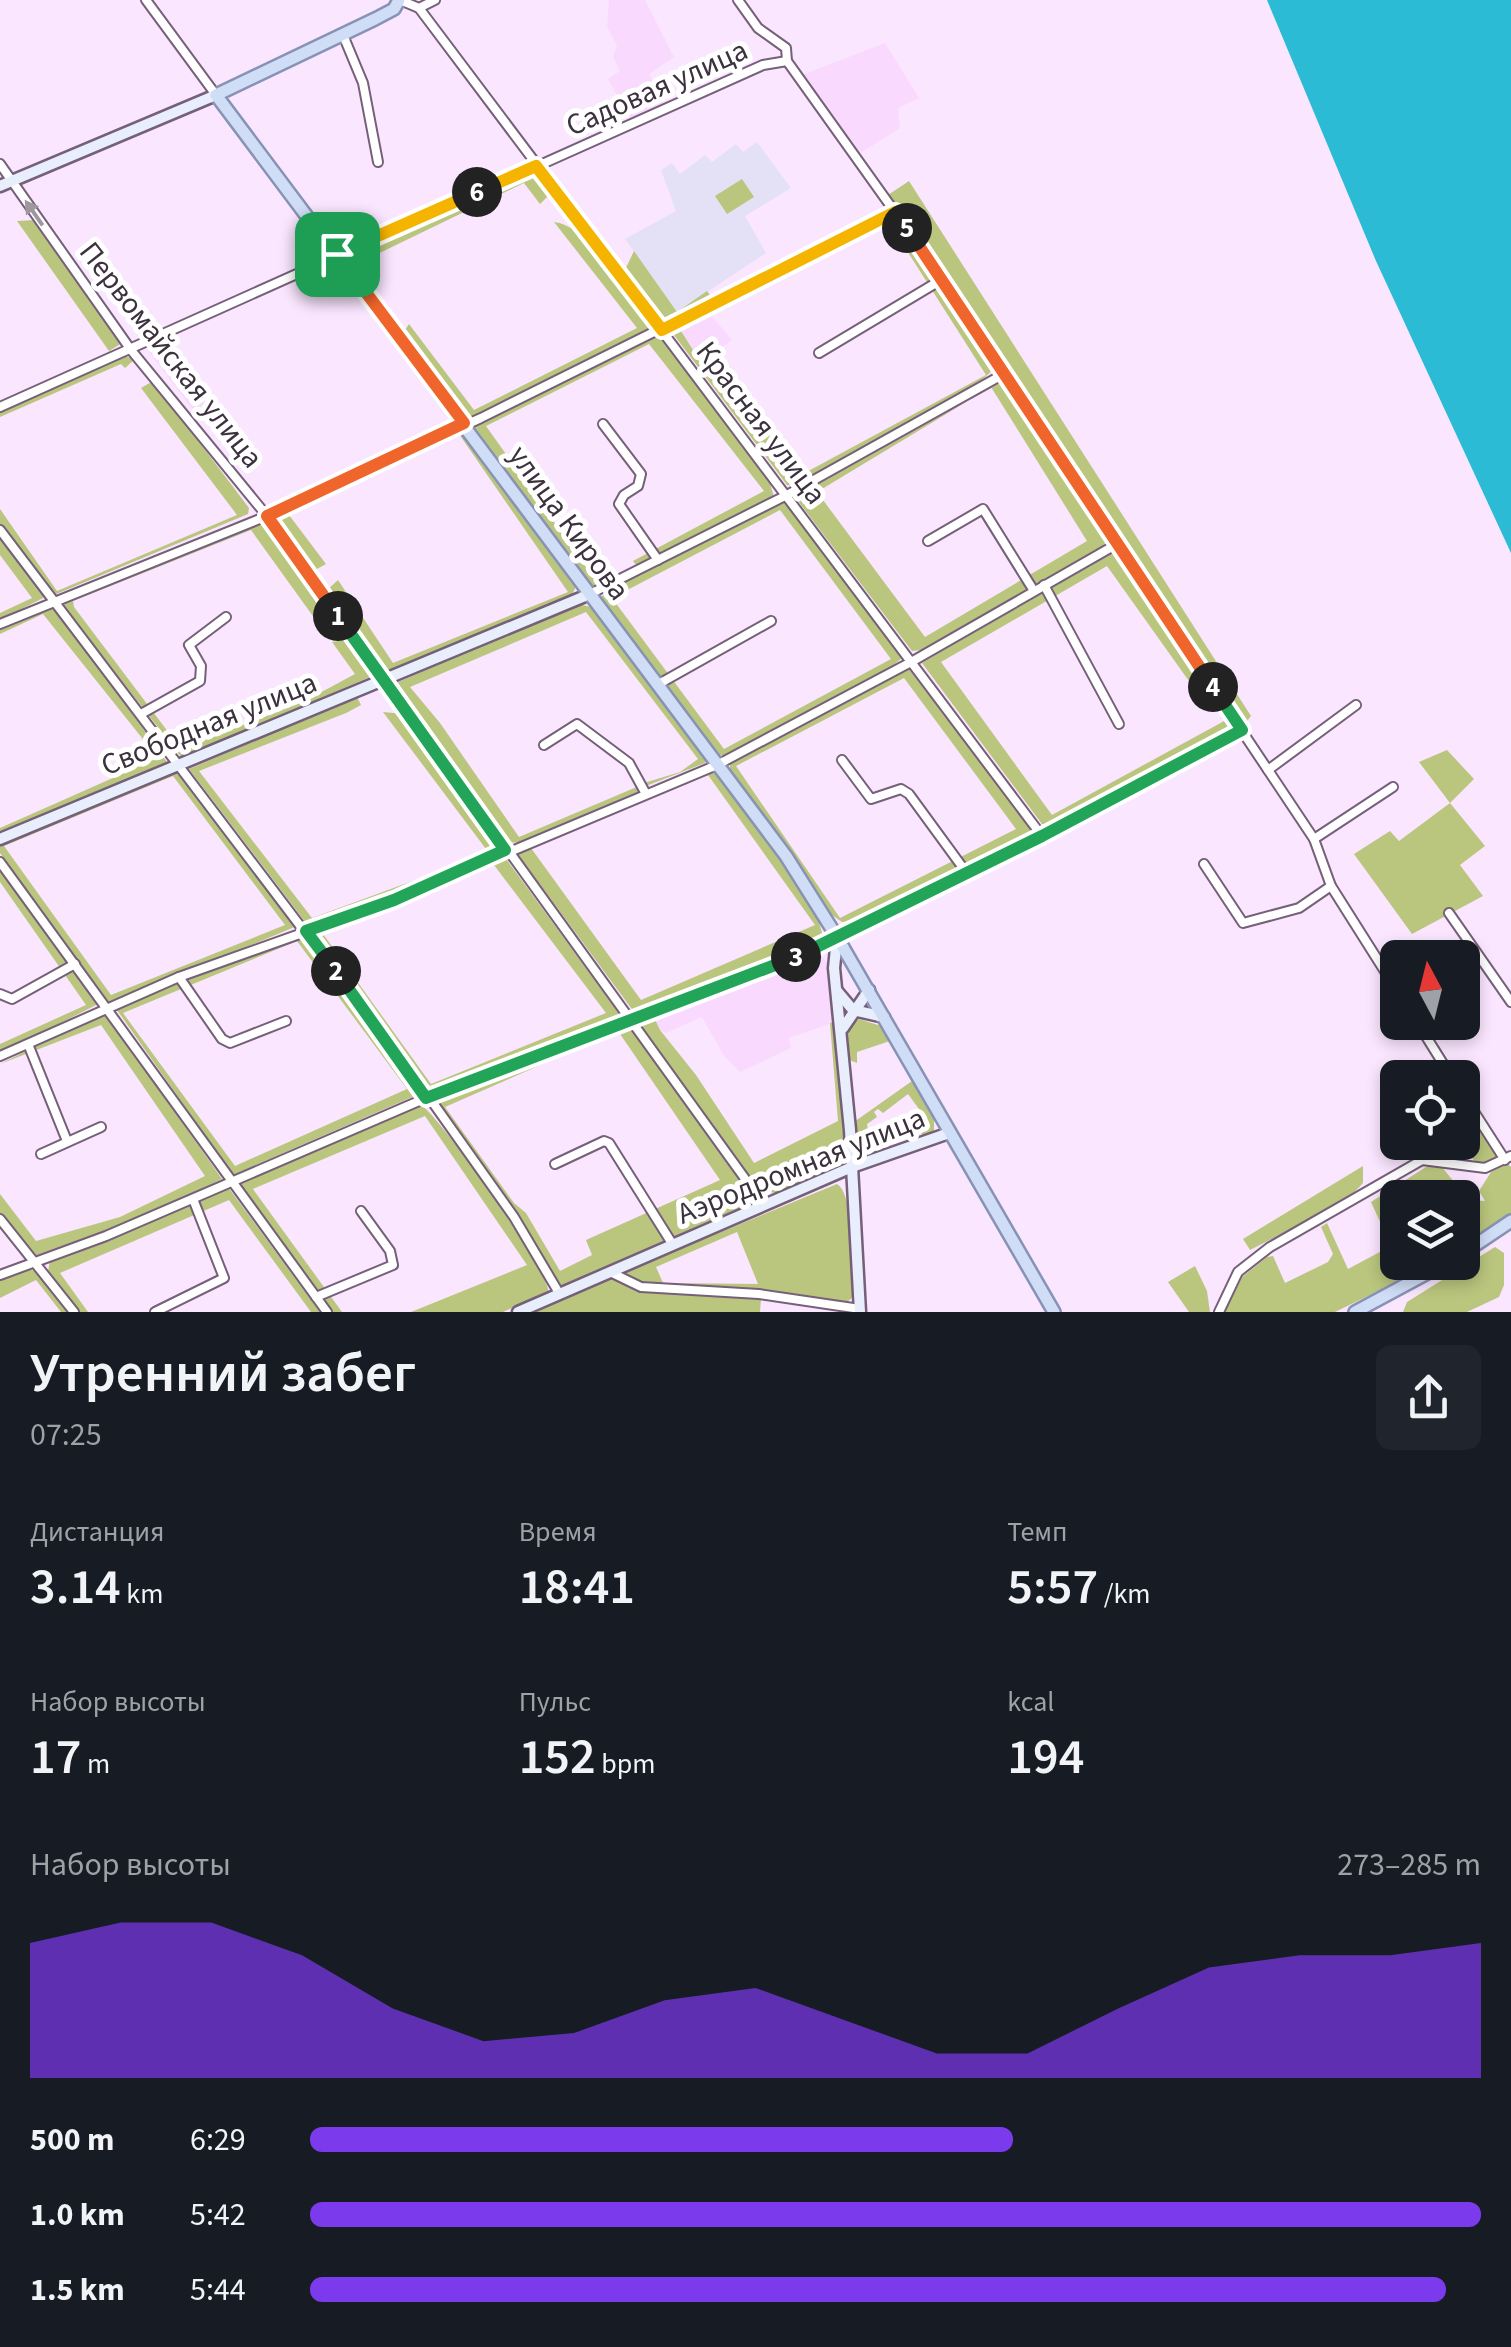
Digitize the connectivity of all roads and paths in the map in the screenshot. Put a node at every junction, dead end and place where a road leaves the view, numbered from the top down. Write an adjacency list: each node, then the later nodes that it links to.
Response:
1 (146, 0): 8 (street, улица Кирова)
2 (400, 0): 5 (street); 6 (main road)
3 (435, 0): 5 (street)
4 (738, 0): 7 (street)
5 (419, 8): 11 (street, Красная улица)
6 (343, 35): 8 (main road); 9 (street)
7 (787, 61): 11 (street, Садовая улица); 14 (street)
8 (216, 95): 12 (street); 15 (main road, улица Кирова)
9 (378, 162)
10 (0, 164): 12 (street, Первомайская улица)
11 (536, 166): 15 (street, Садовая улица); 17 (street, Красная улица)
12 (12, 180): 13 (street); 18 (street, Первомайская улица, one-way to 12)
13 (0, 186)
14 (895, 212): 16 (street); 17 (street)
15 (337, 254): 18 (street, Садовая улица); 22 (main road, улица Кирова)
16 (941, 280): 19 (street); 20 (street)
17 (662, 330): 22 (street); 24 (street, Красная улица)
18 (131, 350): 21 (street, Садовая улица); 25 (street, Первомайская улица)
19 (819, 353)
20 (1002, 375): 24 (street, Свободная улица); 28 (street)
21 (0, 406)
22 (464, 423): 25 (street); 32 (main road, улица Кирова)
23 (603, 424): 29 (street)
24 (787, 495): 29 (street, Свободная улица); 37 (street, Красная улица)
25 (267, 516): 33 (street); 38 (street, Первомайская улица)
26 (0, 530): 33 (street)
27 (928, 541): 31 (street)
28 (1118, 544): 30 (street); 43 (street)
29 (658, 560): 32 (street, Свободная улица)
30 (1044, 586): 31 (street); 42 (street)
31 (1034, 592): 37 (street)
32 (590, 594): 38 (street, Свободная улица); 39 (main road, улица Кирова)
33 (55, 601): 36 (street); 41 (street)
34 (226, 617): 41 (street)
35 (771, 622): 39 (street)
36 (0, 624)
37 (913, 661): 47 (street); 51 (street, Красная улица)
38 (384, 680): 46 (street, Свободная улица); 54 (street, Первомайская улица)
39 (657, 685): 47 (main road, улица Кирова)
40 (1356, 705): 48 (street)
41 (141, 714): 46 (street)
42 (1119, 724)
43 (1242, 730): 48 (street); 51 (street)
44 (544, 745): 50 (street)
45 (842, 760): 57 (street)
46 (178, 764): 52 (street, Свободная улица); 60 (street)
47 (717, 764): 50 (street); 61 (main road, улица Кирова)
48 (1268, 770): 53 (street)
49 (1393, 787): 53 (street)
50 (646, 794): 54 (street)
51 (1042, 836): 57 (street)
52 (0, 839)
53 (1314, 839): 58 (street)
54 (505, 850): 60 (street); 73 (street, Первомайская улица)
55 (0, 862): 63 (street)
56 (1204, 864): 58 (street)
57 (966, 872): 61 (street)
58 (1331, 886): 64 (street)
59 (1449, 913): 70 (street)
60 (306, 931): 66 (street); 79 (street)
61 (837, 937): 62 (main road, улица Кирова); 65 (street); 73 (street)
62 (850, 960): 65 (street); 67 (main road, улица Кирова)
63 (75, 964): 69 (street); 71 (street)
64 (1380, 964)
65 (834, 968): 68 (street)
66 (179, 977): 71 (street); 75 (street)
67 (868, 990): 72 (street); 74 (main road, улица Кирова)
68 (837, 991): 72 (street); 76 (street)
69 (0, 994)
70 (1511, 1002)
71 (108, 1009): 77 (street); 89 (street)
72 (852, 1010): 74 (street); 76 (street)
73 (630, 1018): 79 (street); 91 (street, Первомайская улица)
74 (884, 1018): 82 (main road, улица Кирова)
75 (286, 1021)
76 (842, 1029): 88 (street)
77 (28, 1044): 78 (street); 83 (street)
78 (0, 1056)
79 (426, 1098): 89 (street); 101 (street)
80 (1480, 1119): 85 (street)
81 (101, 1127): 83 (street)
82 (949, 1133): 88 (street, Аэродромная улица); 108 (main road, улица Кирова)
83 (67, 1141): 84 (street)
84 (41, 1154)
85 (1508, 1158): 86 (street)
86 (1422, 1160): 109 (street)
87 (555, 1164): 96 (street, Аэродромная улица)
88 (852, 1168): 91 (street, Аэродромная улица); 103 (street)
89 (232, 1182): 90 (street); 102 (street)
90 (193, 1199): 97 (street); 105 (street)
91 (764, 1204): 96 (street, Аэродромная улица)
92 (361, 1211): 102 (street)
93 (0, 1219): 97 (street)
94 (1511, 1221): 95 (main road)
95 (1480, 1242)
96 (673, 1245): 98 (street, Аэродромная улица)
97 (30, 1262): 99 (street); 104 (street)
98 (610, 1272): 101 (street, Аэродромная улица); 103 (street)
99 (0, 1275)
100 (1415, 1280): 110 (main road)
101 (559, 1294): 107 (street, Аэродромная улица)
102 (316, 1297): 106 (street)
103 (860, 1310)
104 (74, 1312)
105 (155, 1312)
106 (327, 1312)
107 (518, 1312)
108 (1054, 1312)
109 (1219, 1312)
110 (1355, 1312)

